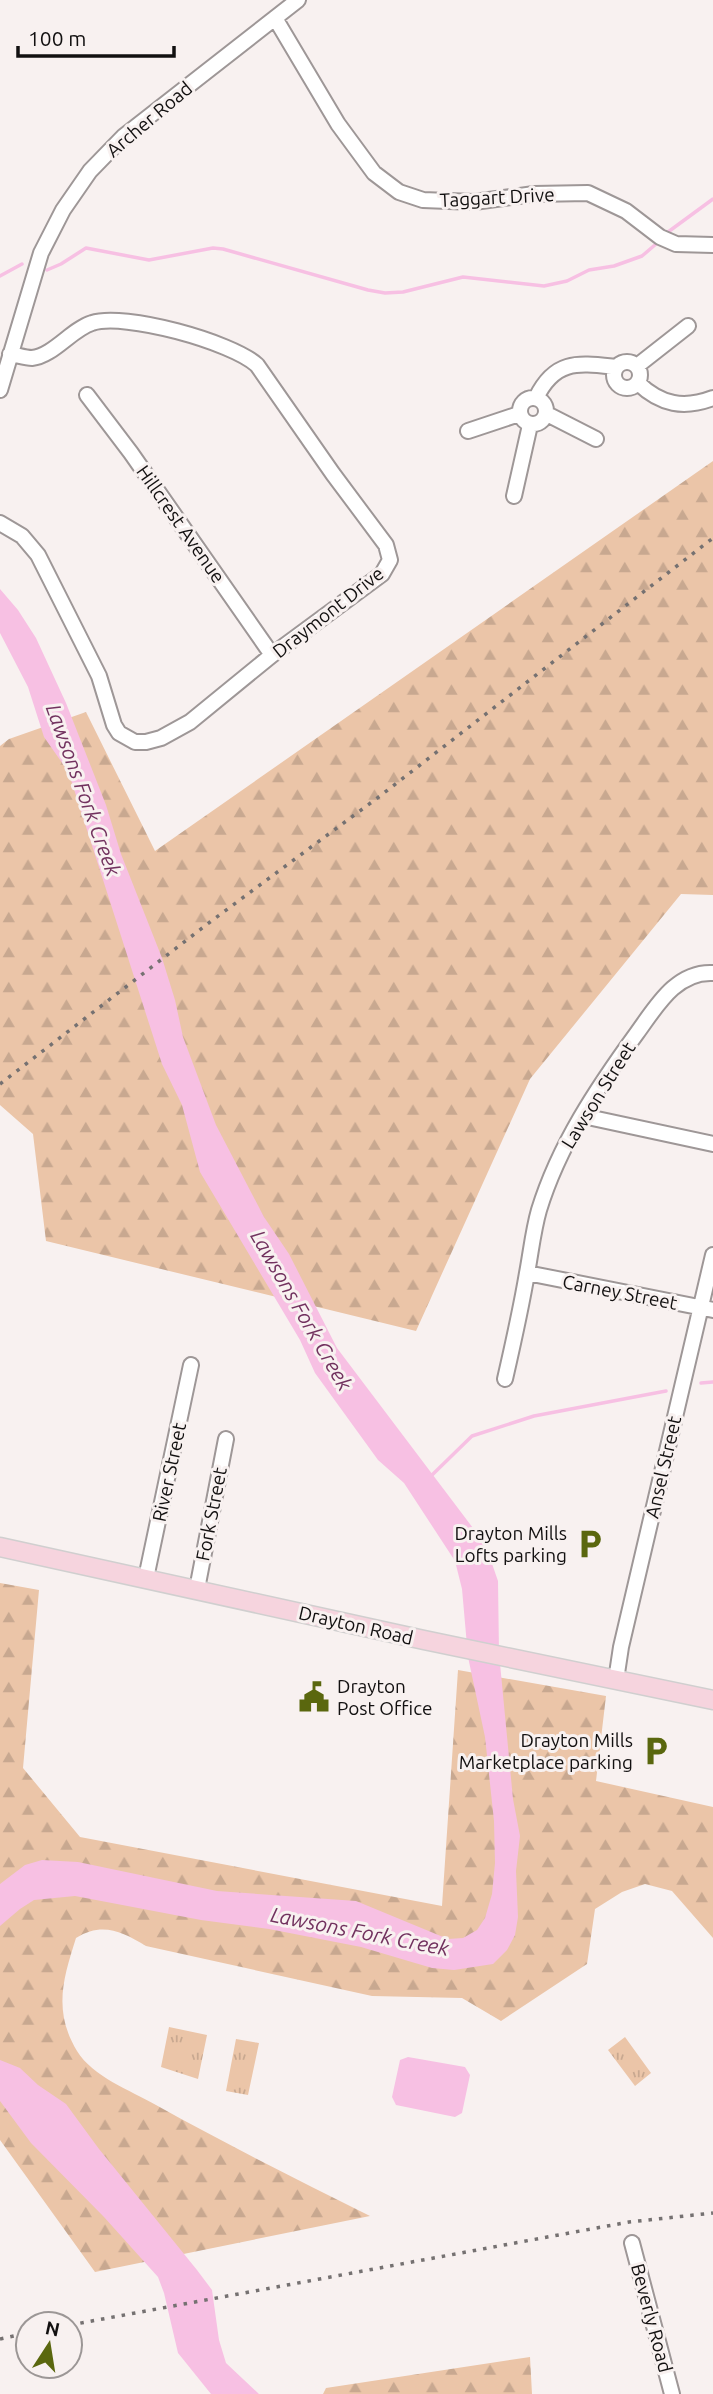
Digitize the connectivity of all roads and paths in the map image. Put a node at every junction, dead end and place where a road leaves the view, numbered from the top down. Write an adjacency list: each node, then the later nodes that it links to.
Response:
1 (298, 0): 2 (street, Archer Road)
2 (275, 18): 3 (street, Taggart Drive); 5 (street, Archer Road)
3 (713, 245)
4 (688, 326): 6 (street)
5 (10, 354): 9 (street, Archer Road); 20 (street, Draymont Drive)
6 (637, 366): 7 (street); 8 (street)
7 (616, 367): 8 (street); 11 (street)
8 (638, 383): 12 (street)
9 (0, 390)
10 (87, 395): 20 (street, Hillcrest Avenue)
11 (536, 398): 13 (street); 14 (street)
12 (713, 398)
13 (519, 414): 15 (street); 16 (street)
14 (547, 414): 15 (street); 17 (street)
15 (530, 425): 18 (street)
16 (468, 431)
17 (596, 439)
18 (514, 496)
19 (0, 523): 20 (street, Draymont Drive)
20 (272, 655)
21 (713, 973): 22 (street, Lawson Street)
22 (583, 1115): 23 (street); 25 (street, Lawson Street)
23 (713, 1144)
24 (713, 1255): 26 (street, Ansel Street)
25 (527, 1273): 26 (street, Carney Street); 28 (street, Lawson Street)
26 (708, 1309): 33 (street, Ansel Street)
27 (191, 1365): 31 (street, River Street)
28 (505, 1379)
29 (226, 1439): 32 (street, Fork Street)
30 (0, 1547): 31 (main road, Drayton Road)
31 (146, 1578): 32 (main road, Drayton Road)
32 (197, 1589): 33 (main road, Drayton Road)
33 (616, 1681): 34 (main road, Drayton Road)
34 (713, 1700)
35 (632, 2243): 36 (street, Beverly Road)
36 (672, 2394)

